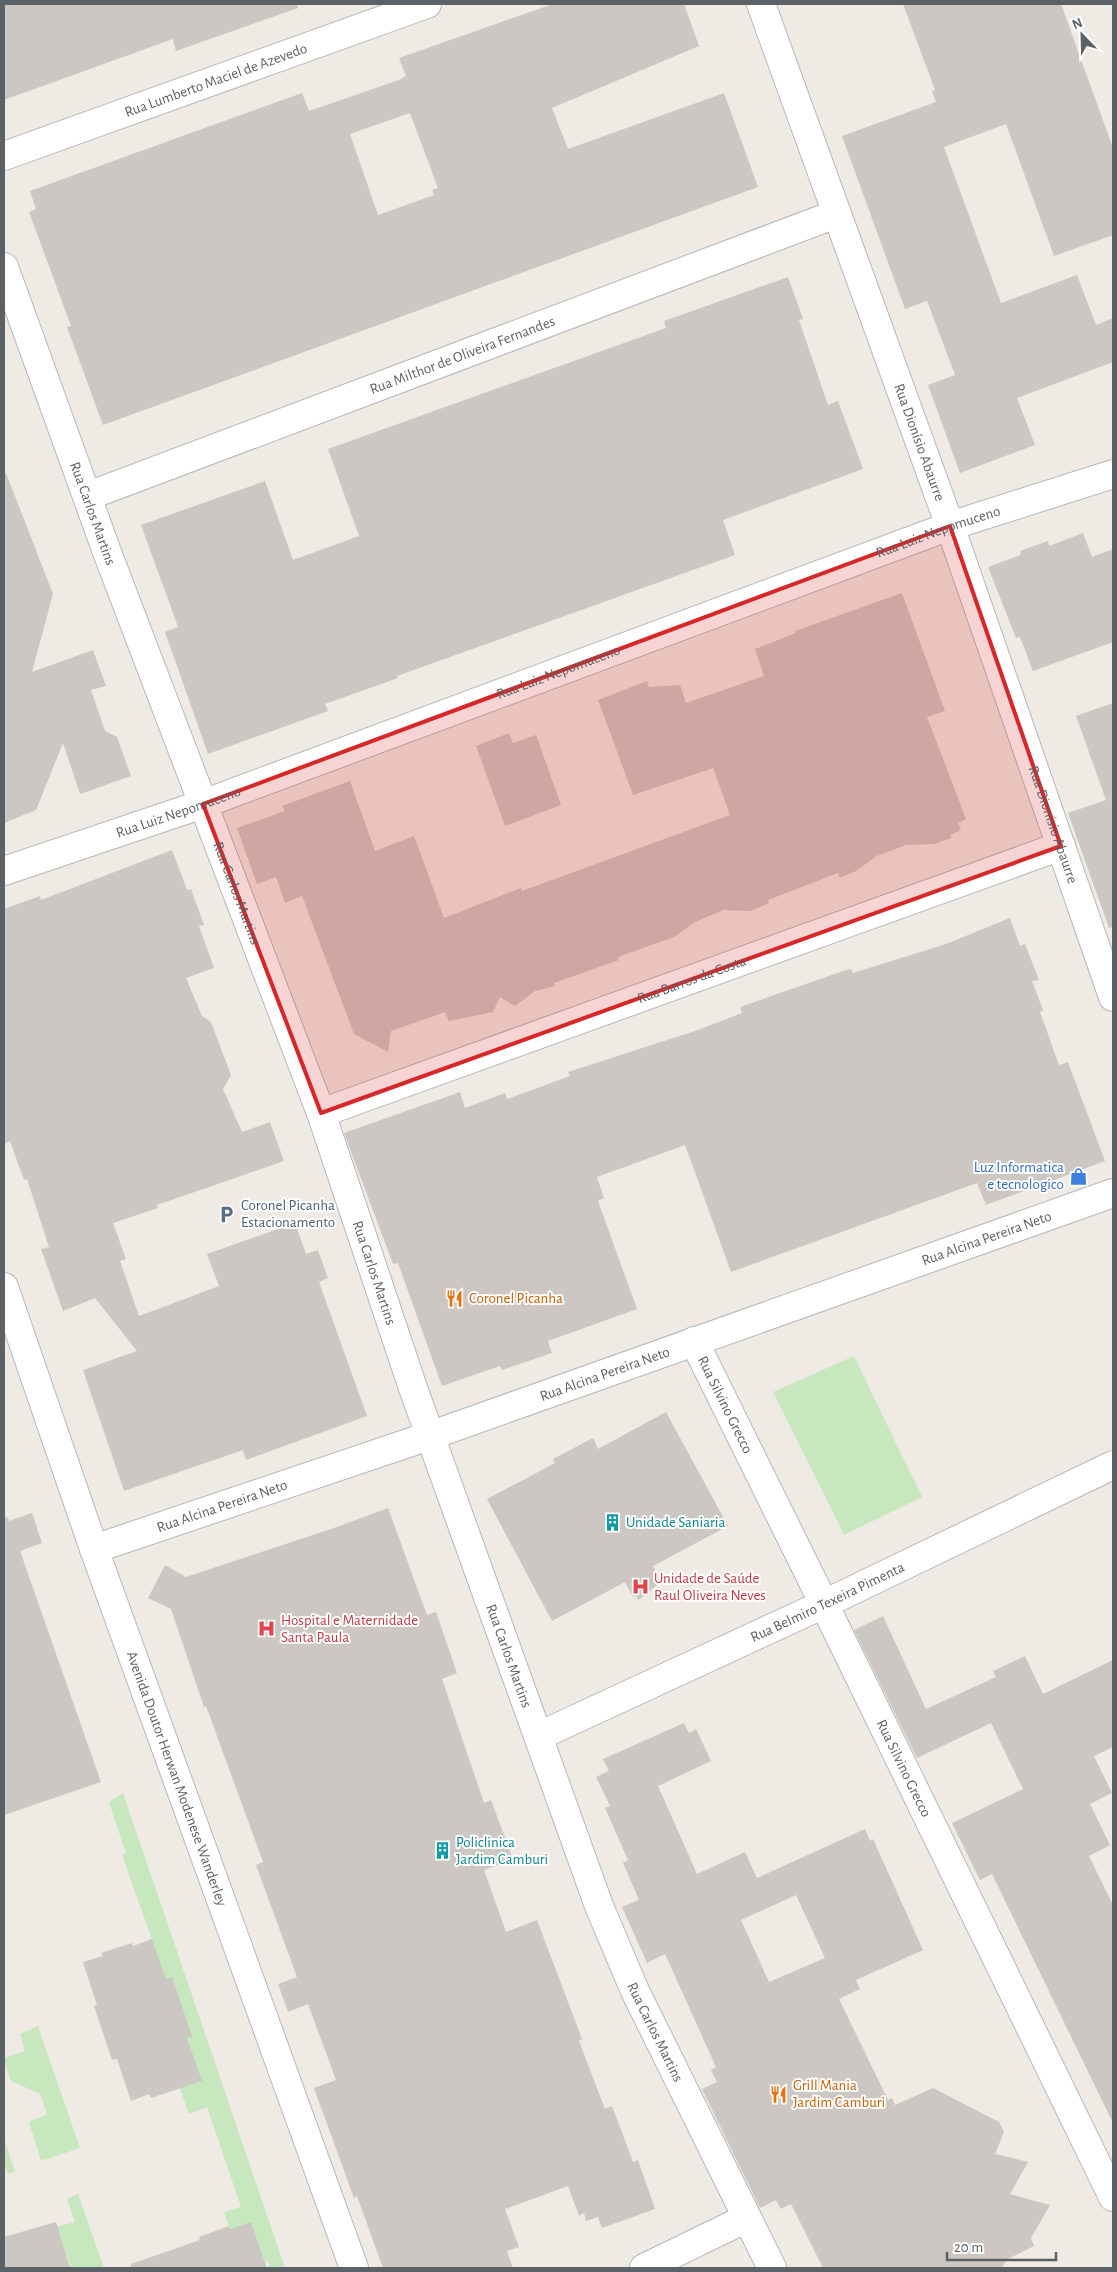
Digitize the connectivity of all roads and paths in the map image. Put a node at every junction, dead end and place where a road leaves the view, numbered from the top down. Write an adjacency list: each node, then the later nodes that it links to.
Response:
1 (427, 4): 3 (street, Rua Lumberto Maciel de Azevedo)
2 (761, 4): 4 (street, Rua Dionísio Abaurre)
3 (4, 156)
4 (836, 214): 7 (street, Rua Milthor de Oliveira Fernandes); 8 (street, Rua Dionísio Abaurre)
5 (4, 267): 7 (street, Rua Carlos Martins)
6 (1113, 474): 8 (street, Rua Luiz Nepomuceno)
7 (88, 496): 9 (street, Rua Carlos Martins)
8 (950, 526): 9 (street, Rua Luiz Nepomuceno); 10 (street, Rua Dionísio Abaurre)
9 (203, 804): 11 (street, Rua Luiz Nepomuceno); 13 (street, Rua Carlos Martins)
10 (1061, 846): 12 (street, Rua Dionísio Abaurre); 13 (street, Rua Barros da Costa)
11 (4, 871)
12 (1113, 996)
13 (321, 1113): 17 (street, Rua Carlos Martins)
14 (1113, 1193): 16 (street, Rua Alcina Pereira Neto)
15 (4, 1287): 19 (street, Avenida Doutor Herwan Modenese Wanderley)
16 (694, 1340): 17 (street, Rua Alcina Pereira Neto); 20 (street, Rua Silvino Grecco)
17 (432, 1435): 19 (street, Rua Alcina Pereira Neto); 21 (street, Rua Carlos Martins)
18 (1113, 1465): 20 (street, Rua Belmiro Texeira Pimenta)
19 (94, 1549): 24 (street, Avenida Doutor Herwan Modenese Wanderley)
20 (824, 1604): 21 (street, Rua Belmiro Texeira Pimenta); 22 (street, Rua Silvino Grecco)
21 (539, 1736): 23 (street, Rua Carlos Martins)
22 (1113, 2197)
23 (747, 2218): 25 (street); 26 (street, Rua Carlos Martins)
24 (354, 2268)
25 (644, 2268)
26 (772, 2268)

